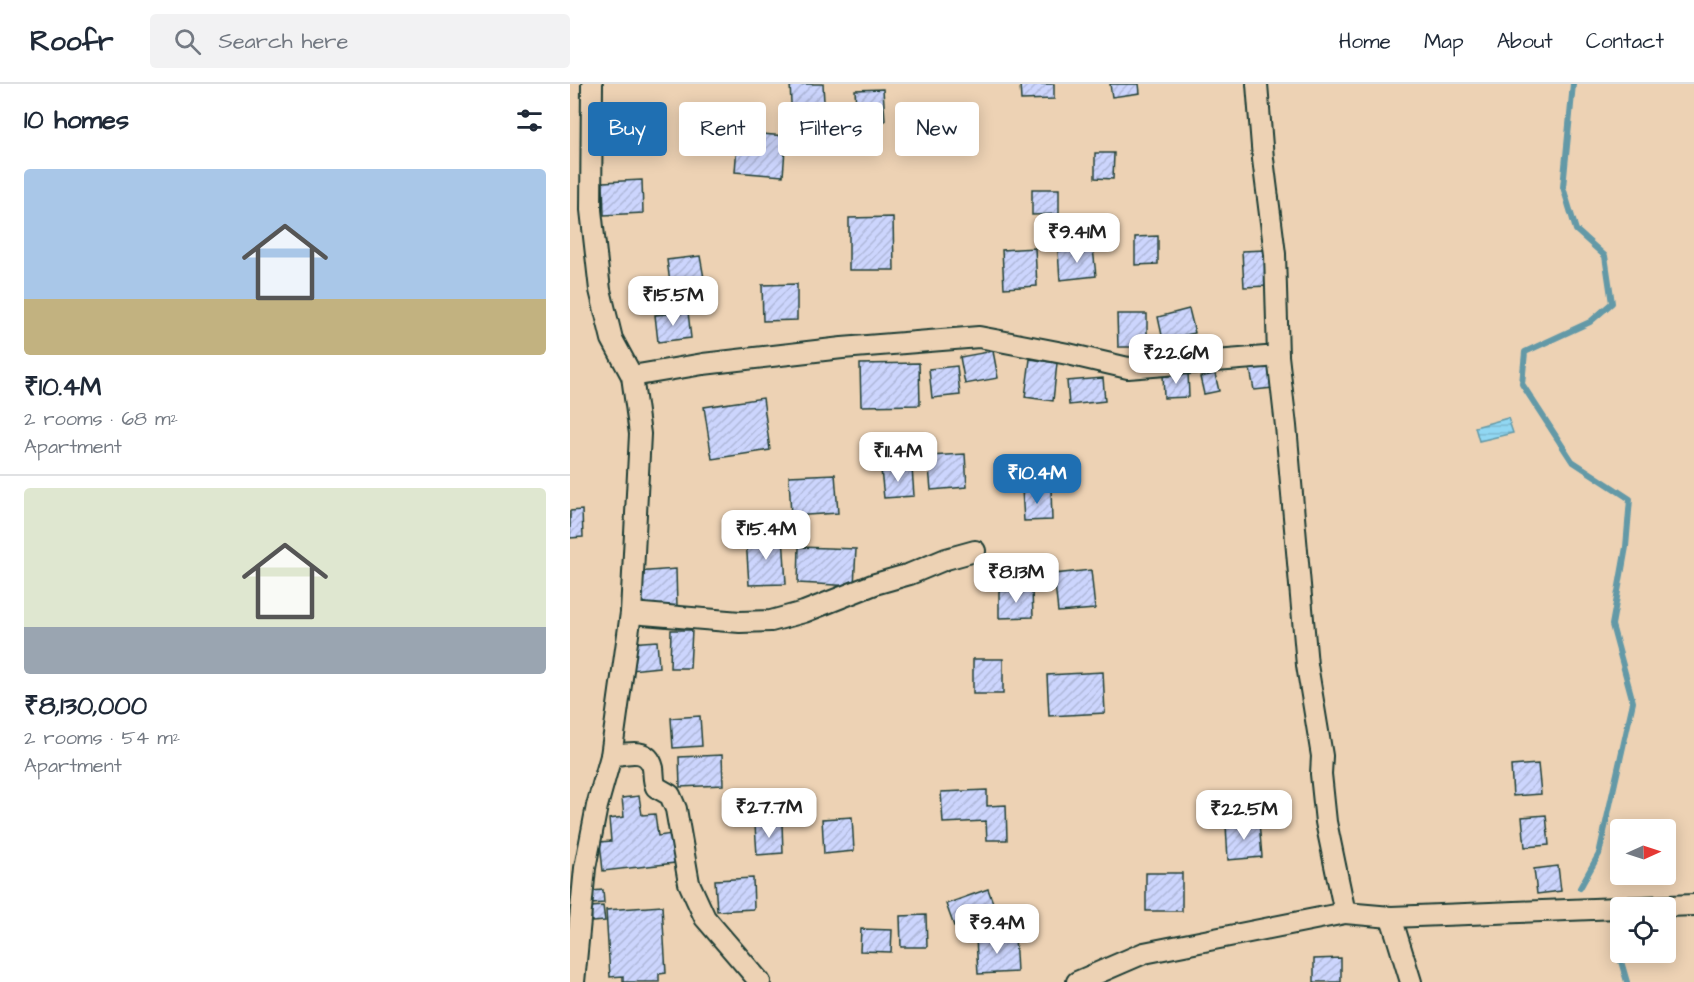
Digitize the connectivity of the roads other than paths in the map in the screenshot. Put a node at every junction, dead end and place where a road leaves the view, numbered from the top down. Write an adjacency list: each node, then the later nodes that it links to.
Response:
1 (592, 84): 4 (street)
2 (1257, 84): 3 (street)
3 (1278, 356): 4 (street); 9 (street)
4 (632, 376): 6 (street)
5 (975, 552): 6 (street)
6 (631, 614): 7 (street)
7 (611, 756): 11 (street); 12 (street)
8 (1694, 905): 10 (street)
9 (1345, 913): 10 (street); 13 (street)
10 (1391, 917): 14 (street)
11 (574, 982)
12 (760, 982)
13 (1077, 982)
14 (1411, 982)

